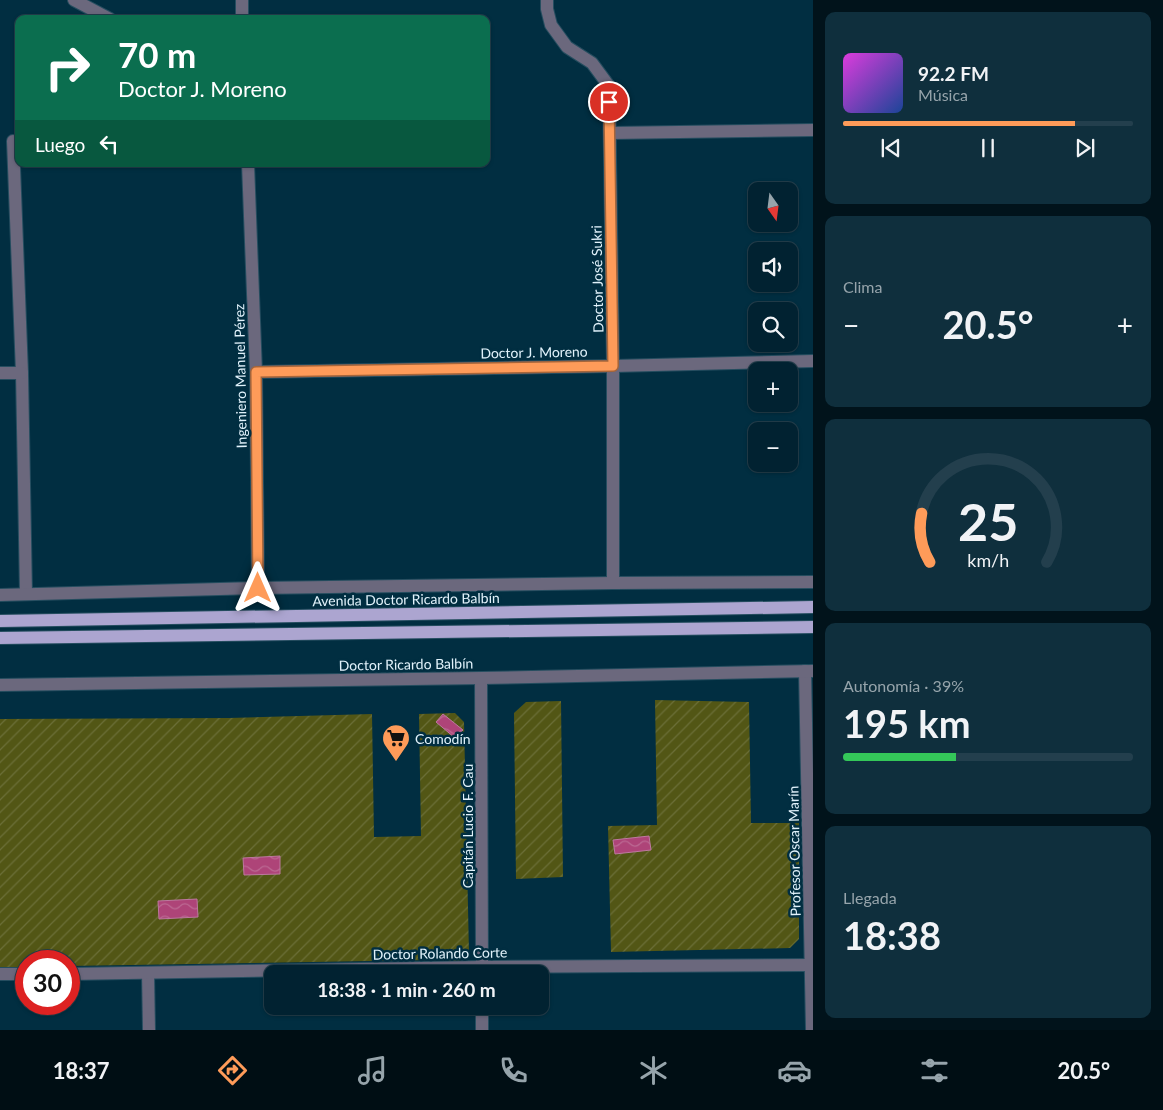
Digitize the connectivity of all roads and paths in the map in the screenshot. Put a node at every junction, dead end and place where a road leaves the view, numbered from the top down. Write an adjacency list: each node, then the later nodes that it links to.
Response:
1 (74, 0): 4 (street)
2 (242, 0): 5 (street)
3 (547, 0): 7 (street, Doctor José Sukri)
4 (102, 15)
5 (242, 15)
6 (813, 130): 7 (street)
7 (610, 133): 11 (street, Doctor José Sukri)
8 (10, 141): 14 (street)
9 (248, 167): 12 (street, Ingeniero Manuel Pérez)
10 (813, 361): 11 (street, Doctor J. Moreno)
11 (613, 366): 12 (street, Doctor J. Moreno); 16 (street, Doctor José Sukri)
12 (256, 372): 17 (street, Ingeniero Manuel Pérez)
13 (0, 373): 14 (street)
14 (22, 373): 18 (street)
15 (813, 582): 16 (street)
16 (613, 583): 17 (street)
17 (258, 588): 18 (street)
18 (26, 594): 19 (street)
19 (0, 595)
20 (813, 607): 21 (main road, Avenida Doctor Ricardo Balbín)
21 (0, 621)
22 (813, 627): 23 (main road)
23 (0, 638)
24 (809, 671): 25 (street, Doctor Ricardo Balbín); 28 (street, Profesor Oscar Marín)
25 (481, 678): 26 (street, Doctor Ricardo Balbín); 27 (street, Capitán Lucio F. Cau)
26 (0, 685)
27 (482, 965)
28 (811, 965): 29 (street, Doctor Rolando Corte); 38 (street, Profesor Oscar Marín)
29 (549, 969)
30 (264, 972): 31 (street, Doctor Rolando Corte)
31 (148, 973): 34 (street, Doctor Rolando Corte); 36 (street)
32 (0, 974): 33 (street)
33 (15, 974)
34 (80, 974)
35 (482, 1015): 37 (street)
36 (149, 1030)
37 (482, 1030)
38 (812, 1030)

